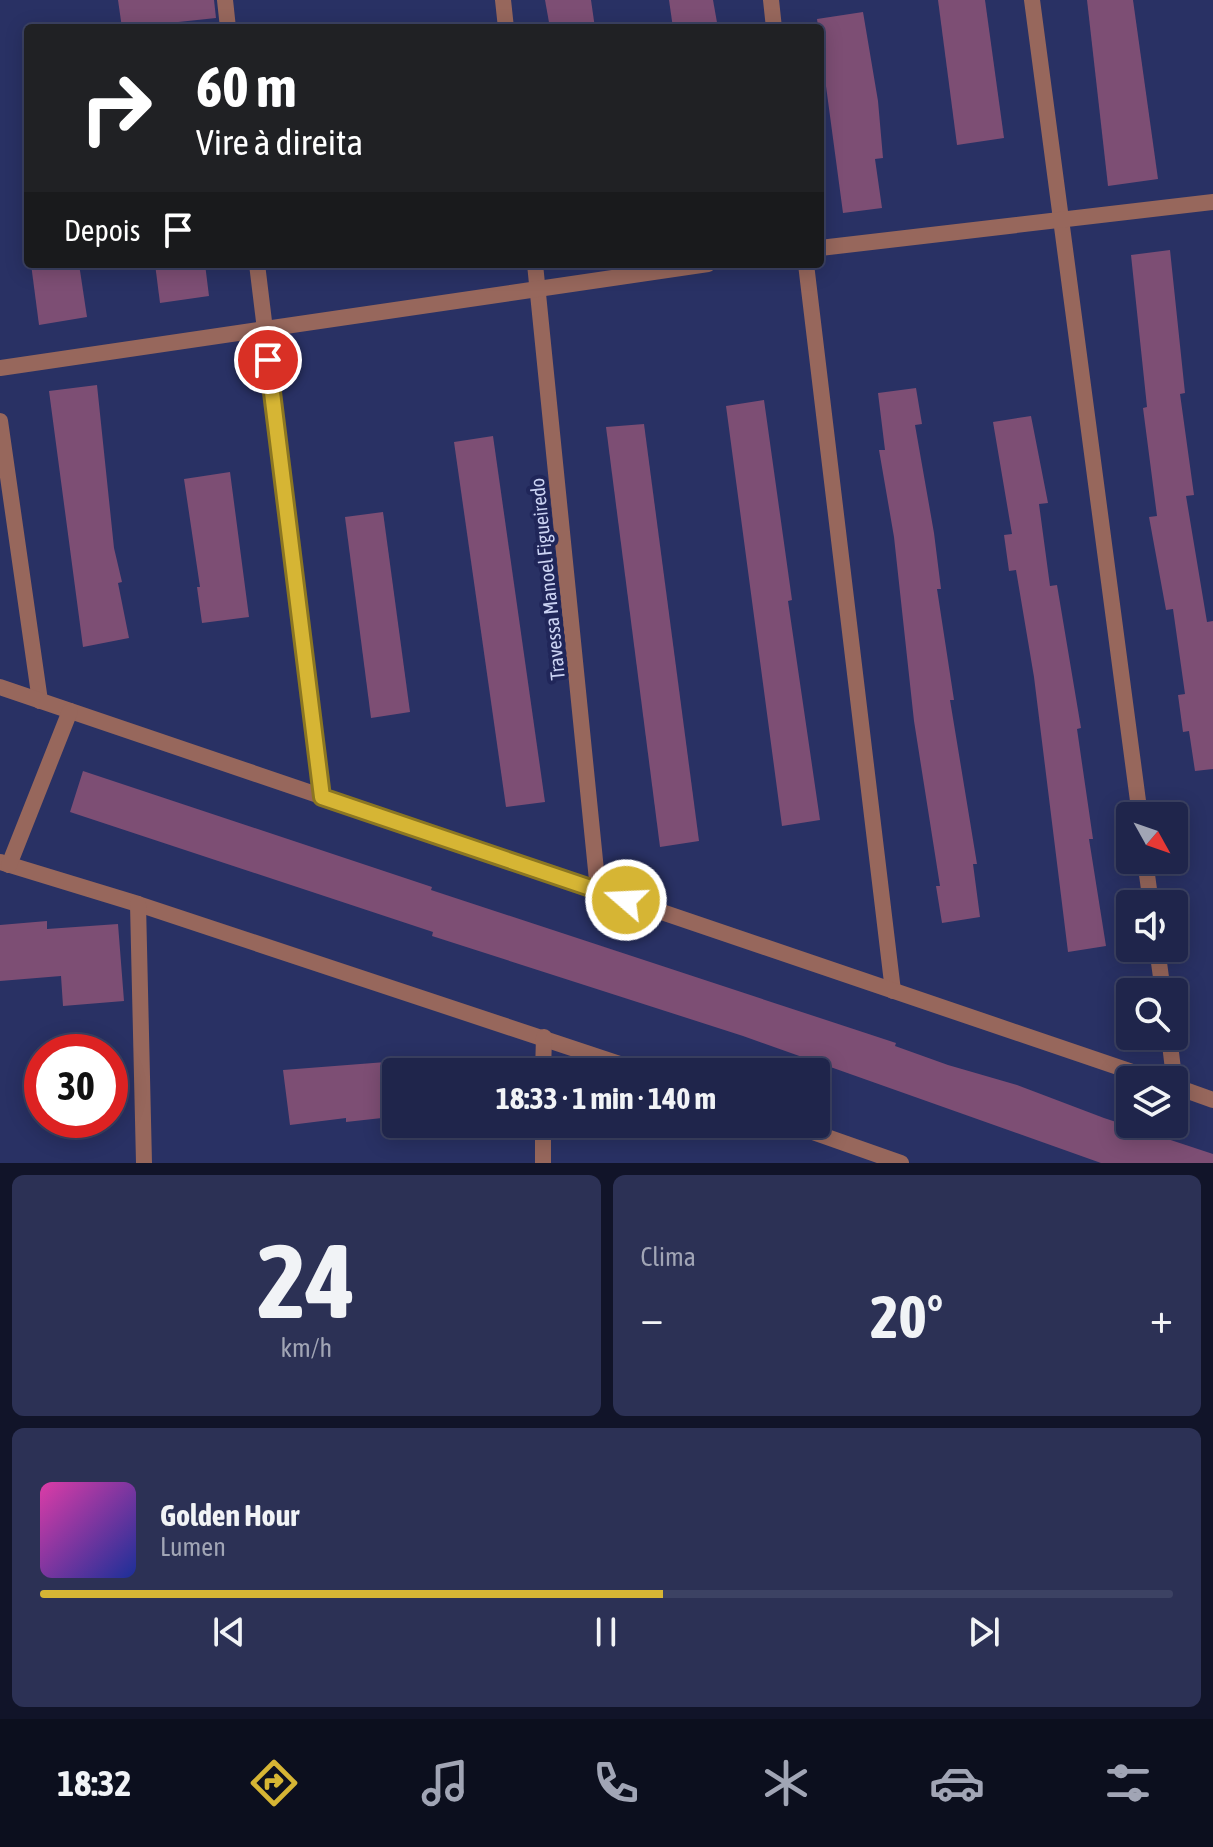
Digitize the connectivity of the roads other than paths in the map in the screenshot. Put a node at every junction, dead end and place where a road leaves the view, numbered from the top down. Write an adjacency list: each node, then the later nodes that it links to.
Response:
1 (225, 0): 5 (street)
2 (503, 0): 6 (street)
3 (771, 0): 7 (street)
4 (1032, 0): 9 (street)
5 (228, 24)
6 (506, 24)
7 (774, 24)
8 (1213, 202): 9 (street)
9 (1061, 220): 10 (street); 23 (street)
10 (824, 248)
11 (257, 268): 16 (street)
12 (535, 268): 15 (street, Travessa Manoel Figueiredo)
13 (681, 268): 15 (street)
14 (806, 268): 27 (street)
15 (538, 289): 16 (street); 25 (street, Travessa Manoel Figueiredo)
16 (264, 329): 17 (street); 22 (street)
17 (0, 368)
18 (0, 421): 20 (street)
19 (0, 687): 20 (street)
20 (40, 701): 21 (street)
21 (70, 711): 22 (street); 24 (street)
22 (322, 797): 25 (street)
23 (1138, 802)
24 (5, 863): 26 (street)
25 (598, 890): 27 (street)
26 (138, 904): 28 (street); 36 (street)
27 (893, 991): 31 (street)
28 (544, 1037): 29 (street); 30 (street)
29 (543, 1058)
30 (604, 1058)
31 (1116, 1066)
32 (1188, 1091): 33 (street)
33 (1213, 1100)
34 (543, 1138): 37 (street)
35 (830, 1138): 38 (street)
36 (144, 1163)
37 (543, 1163)
38 (901, 1163)

